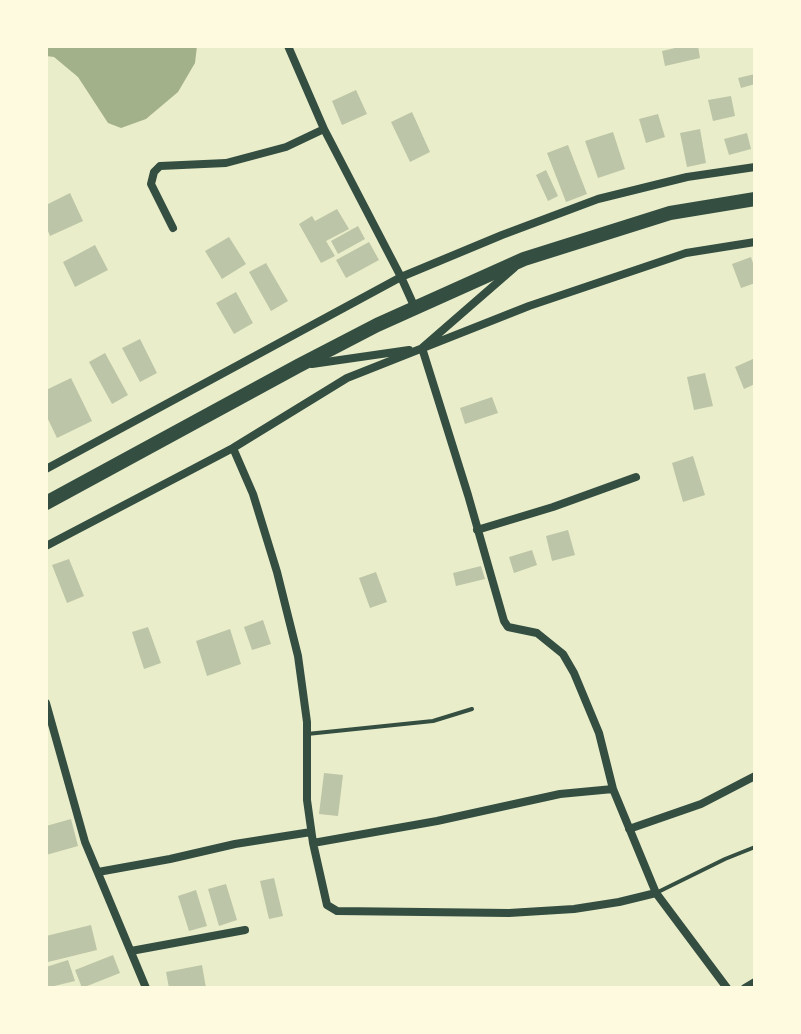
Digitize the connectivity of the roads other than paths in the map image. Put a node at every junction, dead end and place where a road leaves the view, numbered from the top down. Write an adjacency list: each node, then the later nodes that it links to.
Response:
1 (288, 46): 2 (street)
2 (324, 129): 5 (street); 8 (street)
3 (755, 167): 8 (street)
4 (755, 199): 7 (main road)
5 (173, 228)
6 (755, 242): 10 (street)
7 (524, 259): 9 (main road); 10 (street)
8 (401, 277): 9 (street); 13 (street)
9 (415, 308): 11 (main road)
10 (422, 348): 11 (street); 12 (street); 16 (street)
11 (298, 366): 15 (main road)
12 (233, 448): 17 (street); 20 (street)
13 (46, 469)
14 (636, 477): 16 (street)
15 (46, 503)
16 (477, 530): 22 (street)
17 (46, 546)
18 (46, 703): 27 (street)
19 (472, 709): 20 (lane)
20 (307, 734): 24 (street)
21 (755, 776): 23 (street)
22 (613, 789): 23 (street); 25 (street)
23 (629, 829): 28 (street)
24 (311, 832): 25 (street); 27 (street)
25 (313, 843): 28 (street)
26 (755, 847): 28 (lane)
27 (98, 872): 30 (street)
28 (656, 893): 34 (street)
29 (245, 930): 30 (street)
30 (131, 951): 32 (street)
31 (755, 982): 35 (street)
32 (146, 988)
33 (720, 988): 34 (street)
34 (726, 988)
35 (745, 988)

